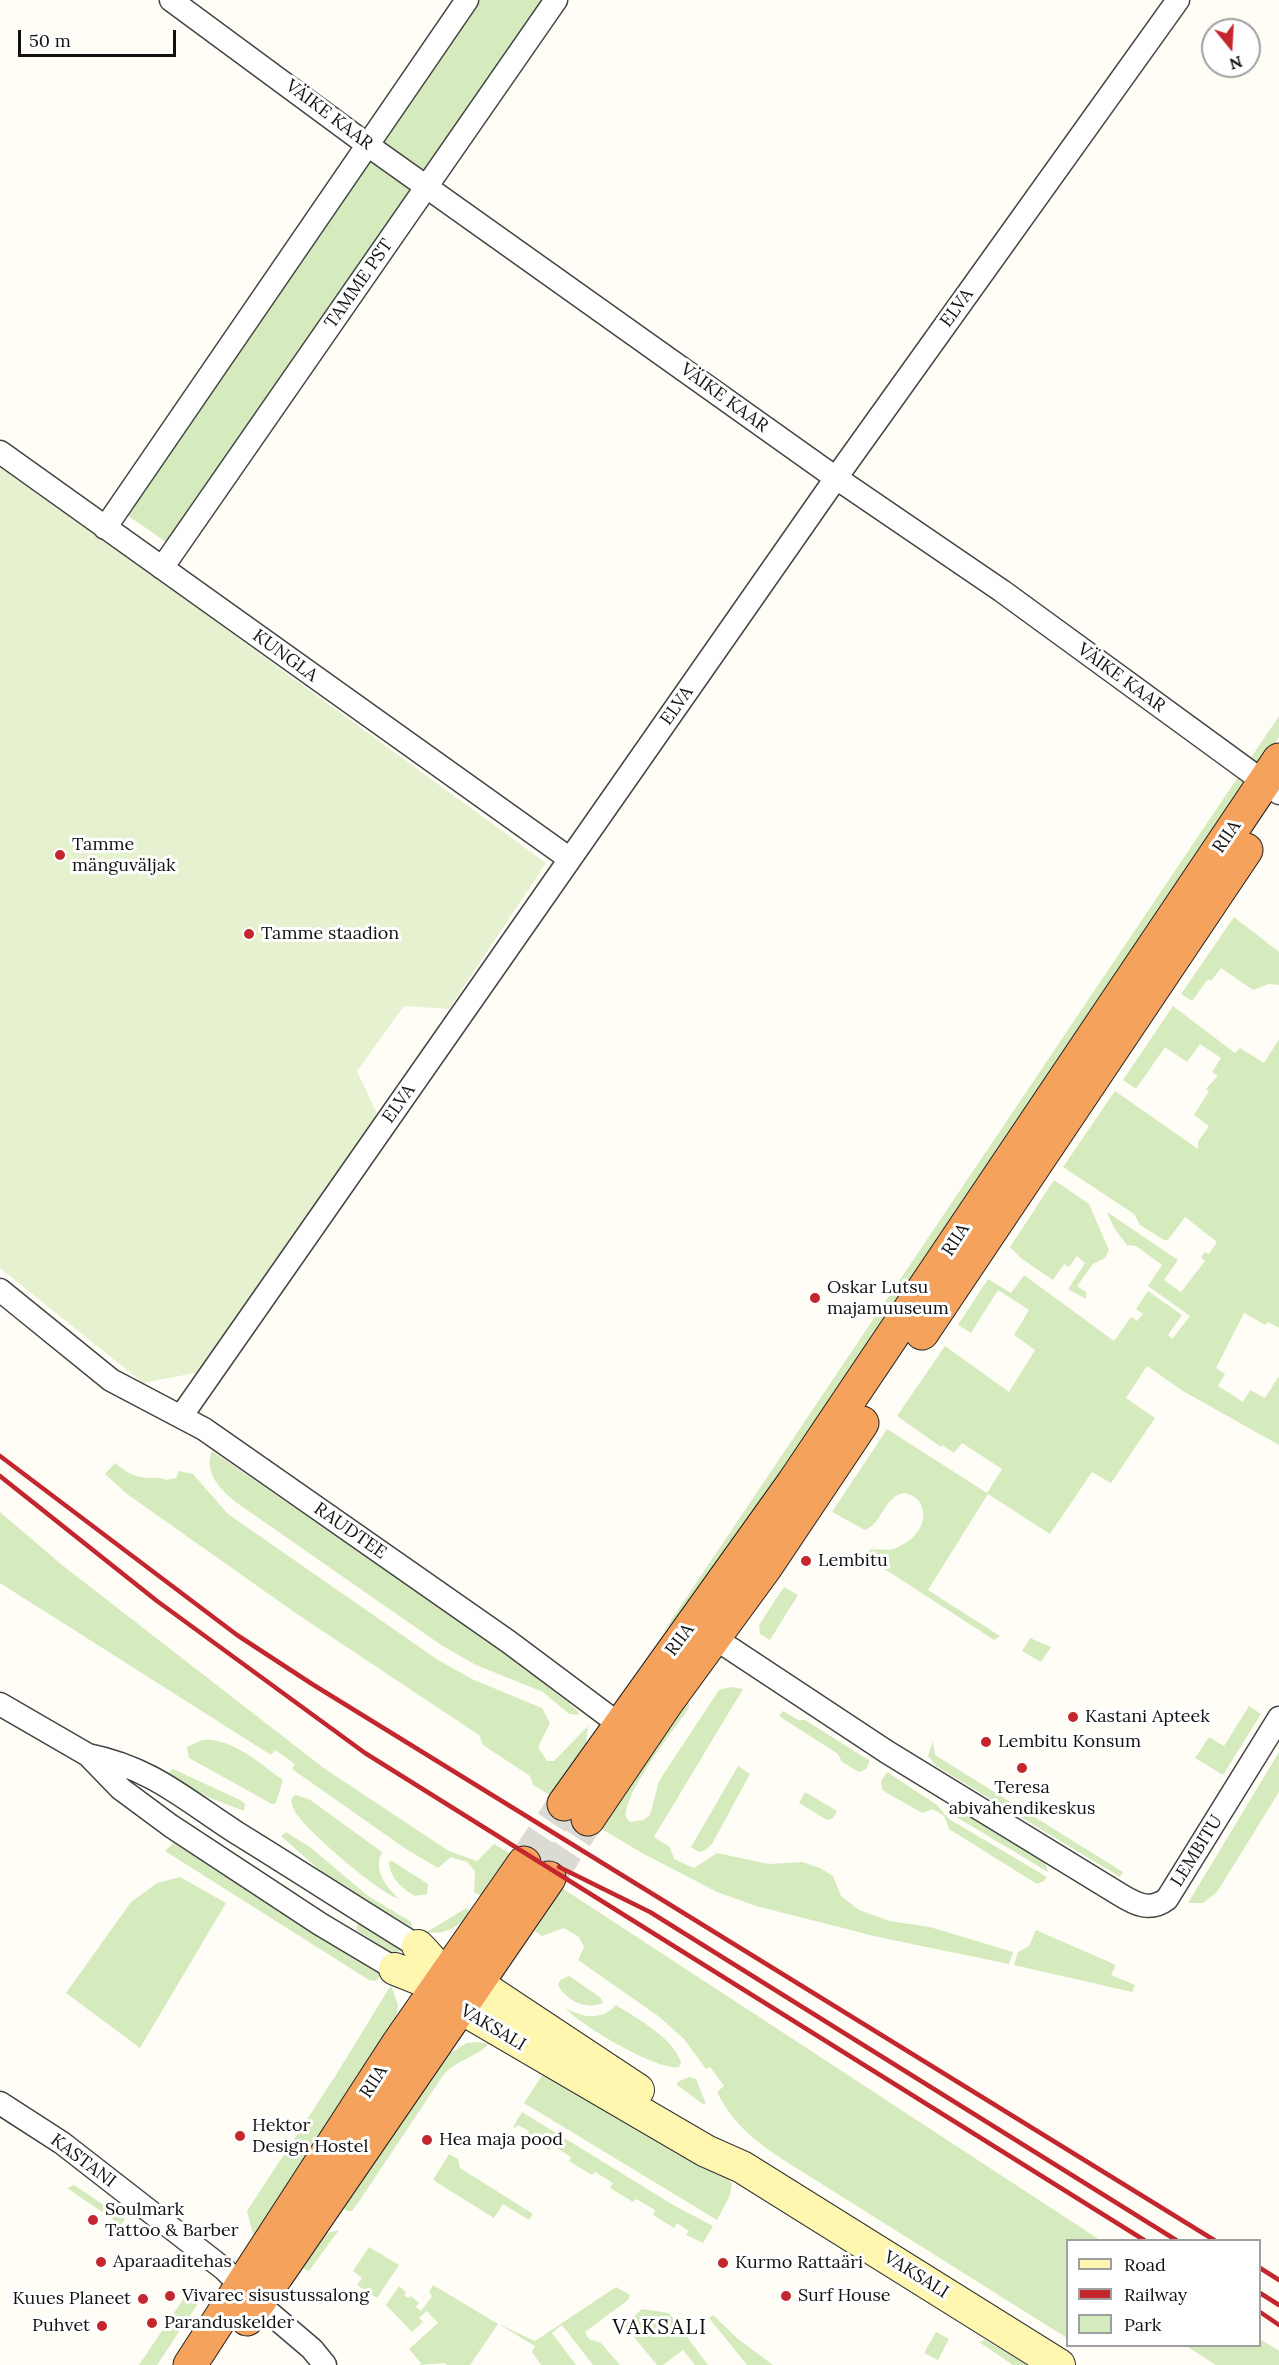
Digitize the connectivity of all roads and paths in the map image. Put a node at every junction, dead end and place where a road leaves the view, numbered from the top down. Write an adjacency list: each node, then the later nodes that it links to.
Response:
1 (171, 0): 5 (street, VÄIKE KAAR)
2 (467, 0): 5 (street)
3 (556, 0): 6 (street, TAMME PST)
4 (1178, 0): 8 (street, ELVA)
5 (369, 146): 6 (street, VÄIKE KAAR); 9 (street)
6 (427, 186): 8 (street, VÄIKE KAAR); 10 (street, TAMME PST)
7 (0, 452): 9 (street, KUNGLA)
8 (836, 478): 11 (street, VÄIKE KAAR); 12 (street, ELVA)
9 (105, 528): 10 (street, KUNGLA)
10 (162, 568): 12 (street, KUNGLA)
11 (1275, 784): 15 (highway, RIIA)
12 (570, 859): 14 (street, ELVA)
13 (0, 1290): 14 (street, RAUDTEE)
14 (182, 1415): 18 (street, RAUDTEE)
15 (704, 1630): 17 (street, LEMBITU); 18 (highway, RIIA); 18 (highway, RIIA)
16 (0, 1704): 19 (street)
17 (1279, 1718)
18 (619, 1725)
19 (88, 1755): 22 (street); 23 (street)
20 (529, 1873): 21 (highway, RIIA); 24 (street)
21 (496, 1931): 22 (street); 24 (highway, RIIA); 25 (street)
22 (418, 1946): 24 (street)
23 (394, 1969): 24 (street); 26 (street)
24 (456, 1989): 25 (street, VAKSALI); 26 (highway, RIIA); 27 (street, VAKSALI); 28 (highway, RIIA)
25 (522, 2011): 30 (street, VAKSALI)
26 (407, 2031): 31 (highway, RIIA)
27 (498, 2032): 28 (street); 30 (street, VAKSALI)
28 (418, 2069): 31 (highway, RIIA)
29 (0, 2103): 31 (street, KASTANI)
30 (742, 2167): 35 (street, VAKSALI)
31 (250, 2295): 32 (highway, RIIA); 33 (highway, RIIA); 34 (street, KASTANI)
32 (190, 2365)
33 (216, 2365)
34 (325, 2365)
35 (1059, 2365)

